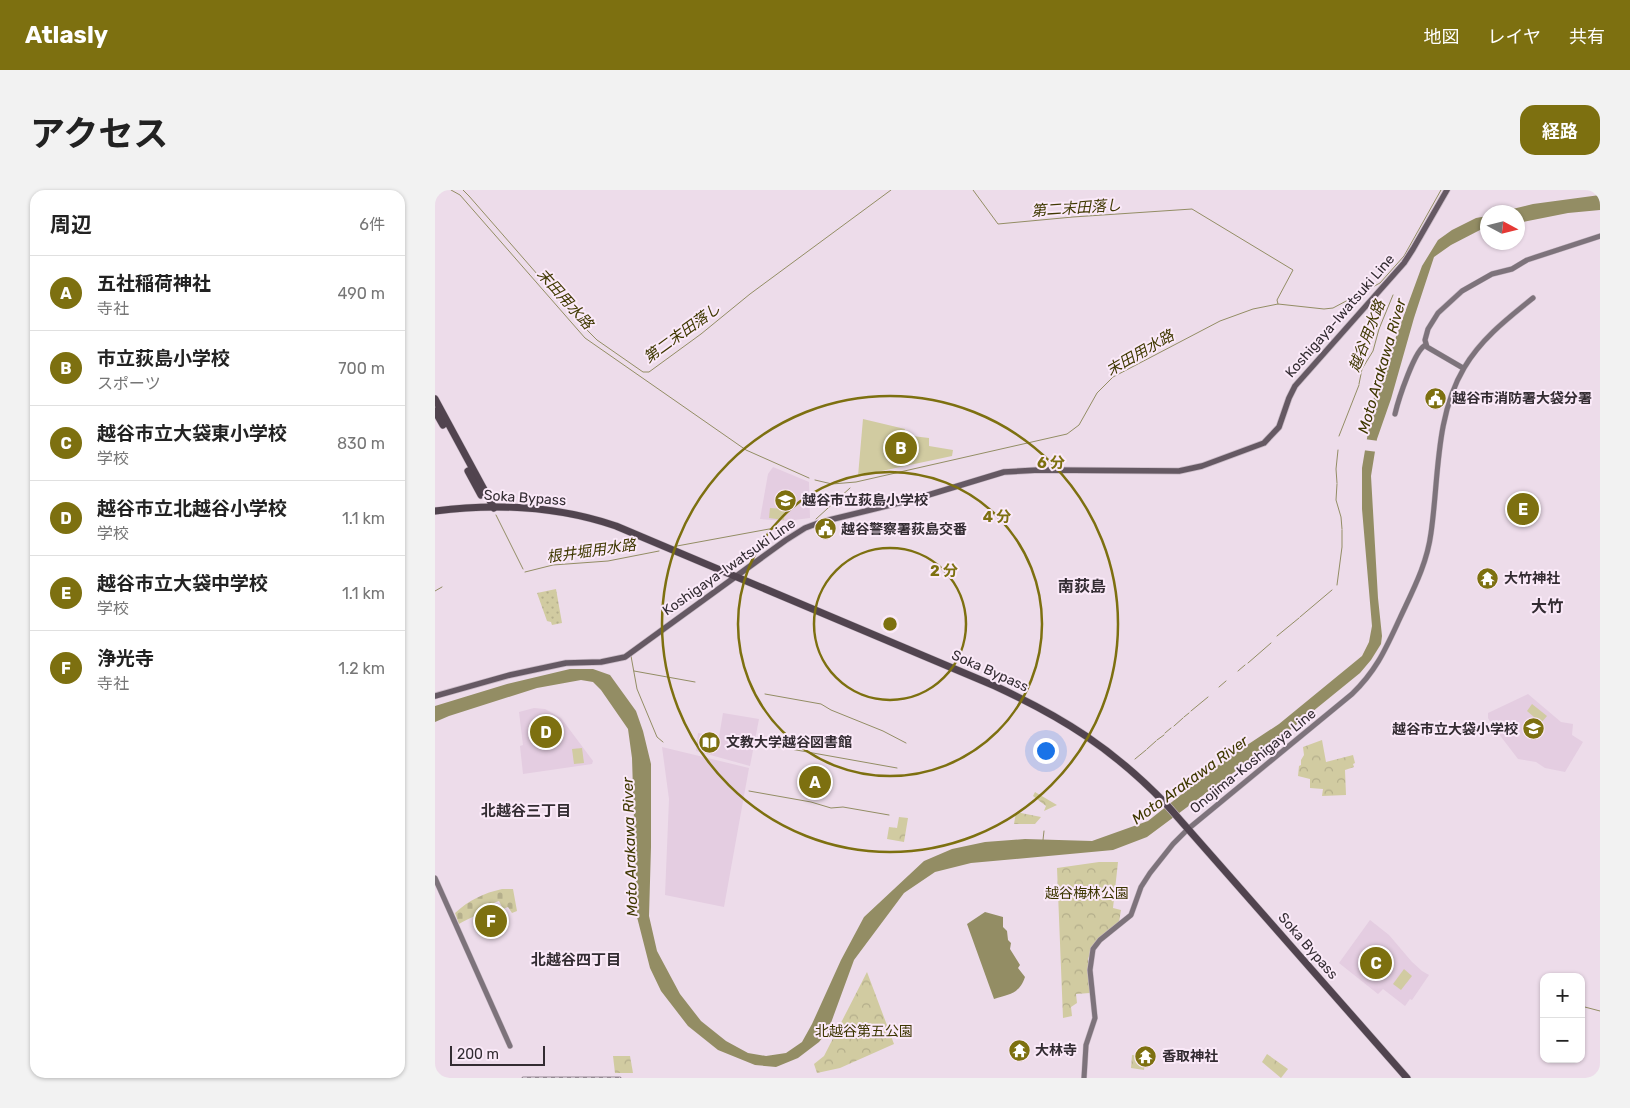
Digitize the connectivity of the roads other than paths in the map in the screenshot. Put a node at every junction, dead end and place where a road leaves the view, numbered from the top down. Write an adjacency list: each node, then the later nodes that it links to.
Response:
1 (1447, 190): 12 (main road, Koshigaya-Iwatsuki Line)
2 (1600, 236): 4 (main road)
3 (1533, 298): 5 (main road, Onojima-Koshigaya Line)
4 (1425, 345): 5 (main road); 8 (main road)
5 (1463, 368): 14 (main road, Onojima-Koshigaya Line)
6 (435, 399): 9 (highway)
7 (435, 411): 9 (highway)
8 (1395, 414)
9 (491, 508): 10 (highway, Soka Bypass); 11 (highway, Soka Bypass); 12 (highway, Soka Bypass)
10 (435, 511)
11 (435, 515)
12 (735, 578): 13 (main road, Koshigaya-Iwatsuki Line); 14 (highway, Soka Bypass)
13 (435, 696)
14 (1186, 829): 17 (main road, Onojima-Koshigaya Line); 18 (highway, Soka Bypass); 19 (highway, Soka Bypass)
15 (435, 878): 16 (main road)
16 (510, 1046)
17 (1084, 1078)
18 (1402, 1078)
19 (1407, 1078)

